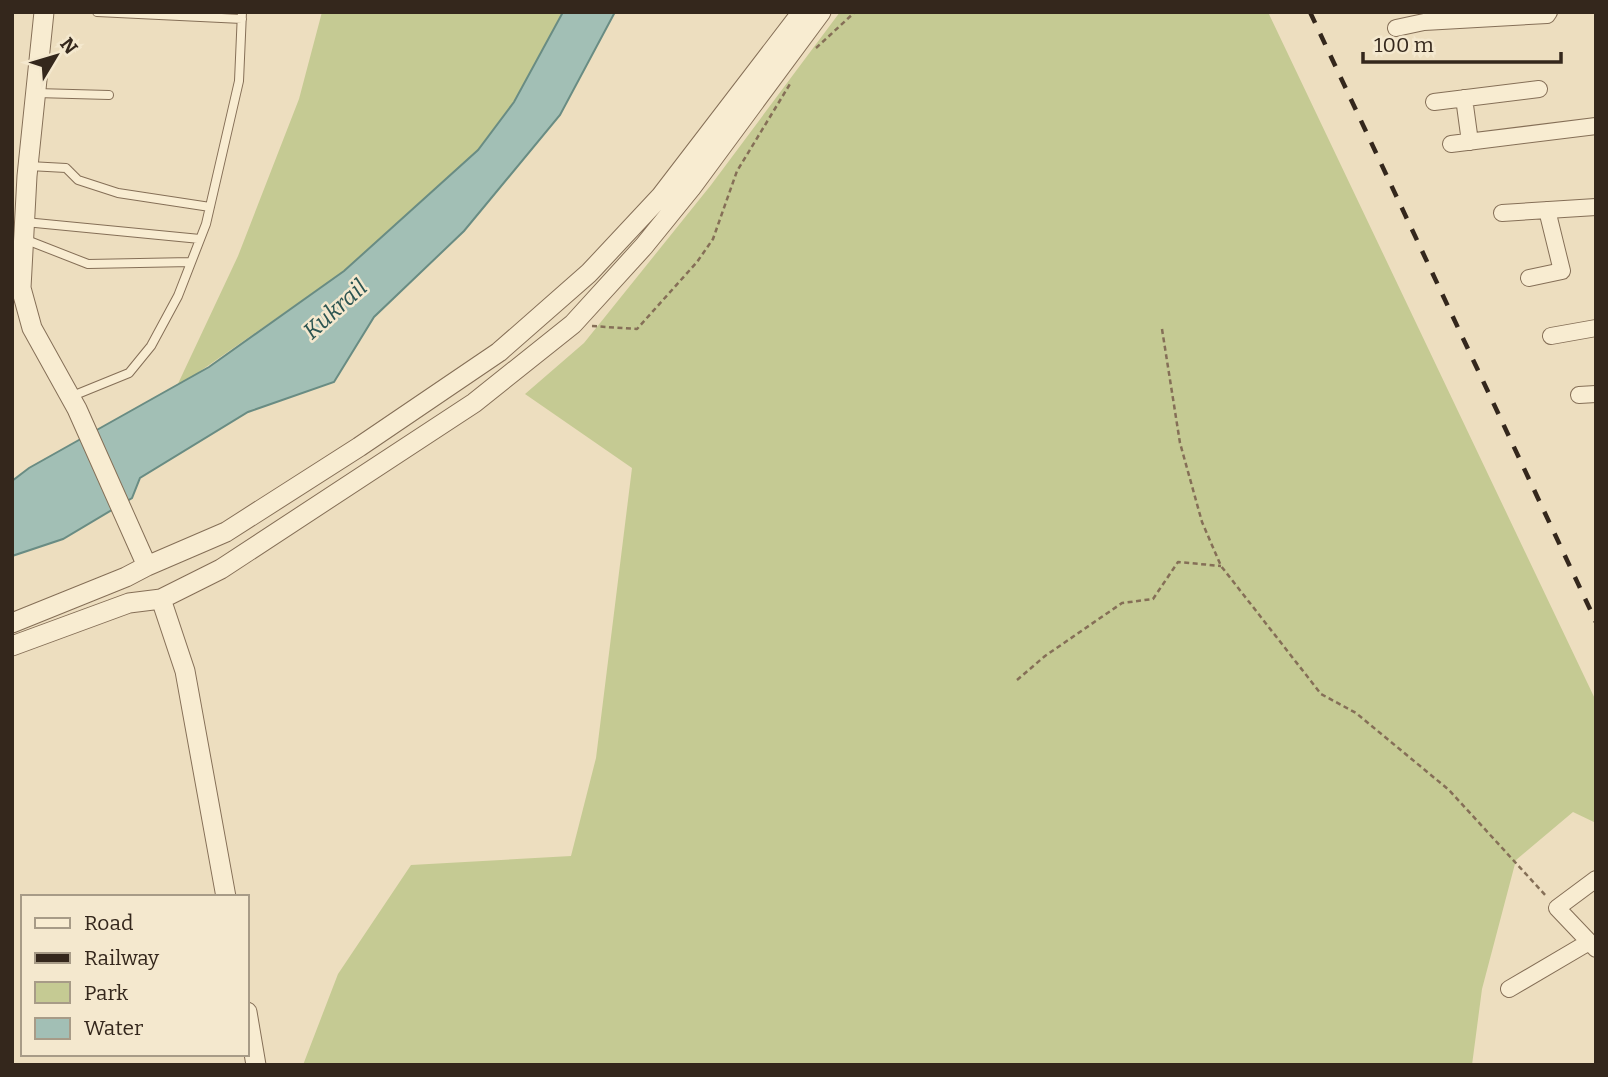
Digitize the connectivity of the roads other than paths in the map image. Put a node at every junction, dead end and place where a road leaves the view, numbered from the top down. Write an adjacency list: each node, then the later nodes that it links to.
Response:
1 (44, 12): 9 (street)
2 (97, 12): 6 (lane)
3 (802, 12): 14 (street)
4 (821, 12): 14 (street)
5 (1549, 12): 7 (street)
6 (242, 16): 18 (lane)
7 (1396, 29)
8 (1539, 89): 11 (street)
9 (36, 93): 10 (lane); 17 (street)
10 (109, 95)
11 (1464, 98): 12 (street); 15 (street)
12 (1434, 102)
13 (1596, 126): 15 (street)
14 (715, 139): 31 (street); 33 (street)
15 (1469, 142): 16 (street)
16 (1451, 144)
17 (28, 166): 18 (lane); 22 (street)
18 (210, 207): 23 (lane)
19 (1596, 207): 20 (street)
20 (1547, 210): 21 (street); 25 (street)
21 (1502, 213)
22 (24, 231): 23 (lane); 24 (lane); 30 (street)
23 (201, 239): 24 (lane)
24 (191, 262): 30 (lane)
25 (1529, 278)
26 (1596, 328): 27 (street)
27 (1551, 336)
28 (1596, 394): 29 (street)
29 (1578, 395)
30 (74, 403): 32 (street)
31 (203, 542): 32 (street); 33 (street)
32 (145, 561): 34 (street)
33 (216, 572): 35 (street)
34 (100, 589): 36 (street); 37 (street)
35 (161, 599): 36 (street); 40 (street)
36 (108, 611): 38 (street)
37 (12, 623)
38 (12, 646)
39 (1596, 879): 41 (street)
40 (226, 895)
41 (1592, 945): 42 (street)
42 (1509, 989)
43 (248, 1018): 44 (street)
44 (256, 1065)

